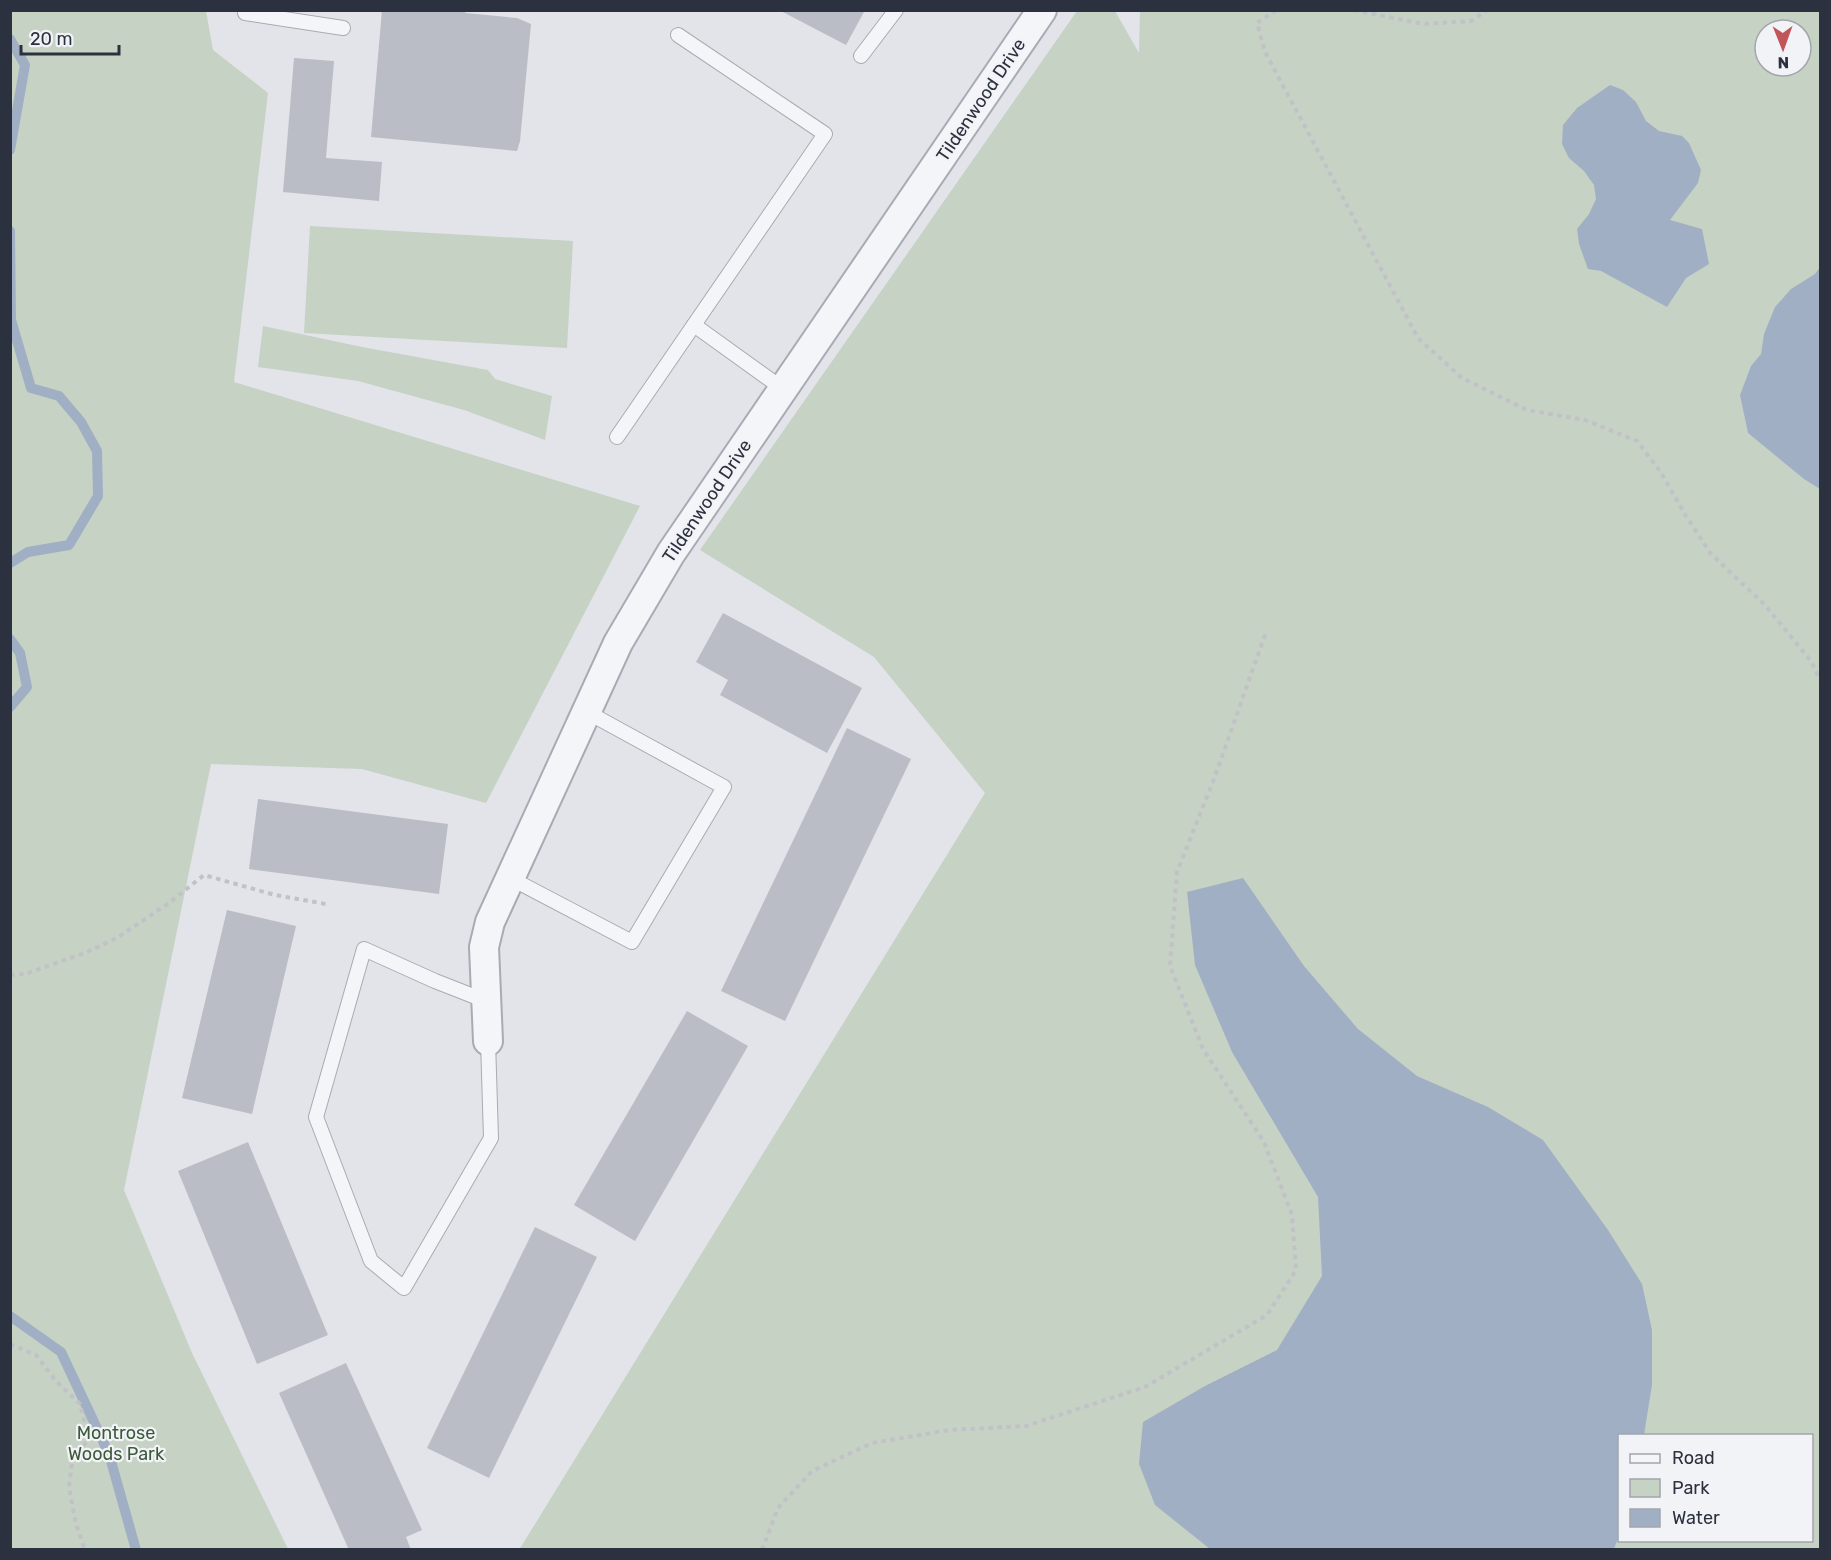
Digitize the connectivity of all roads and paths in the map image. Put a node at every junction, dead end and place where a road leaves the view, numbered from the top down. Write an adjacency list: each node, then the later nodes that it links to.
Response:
1 (245, 10): 7 (lane)
2 (896, 10): 9 (lane)
3 (1042, 10): 11 (street, Tildenwood Drive)
4 (1276, 10): 14 (path)
5 (1354, 10): 6 (path)
6 (1487, 10)
7 (343, 28)
8 (678, 35): 10 (lane)
9 (861, 57)
10 (694, 325): 11 (lane); 12 (lane)
11 (783, 389): 15 (street, Tildenwood Drive)
12 (617, 437)
13 (1266, 632): 23 (path)
14 (1821, 680)
15 (587, 712): 16 (street, Tildenwood Drive); 16 (lane)
16 (510, 878): 19 (street, Tildenwood Drive)
17 (326, 904): 18 (path)
18 (10, 975)
19 (486, 1000): 20 (street, Tildenwood Drive); 20 (lane)
20 (488, 1041)
21 (10, 1344): 22 (path)
22 (86, 1550)
23 (762, 1550)

